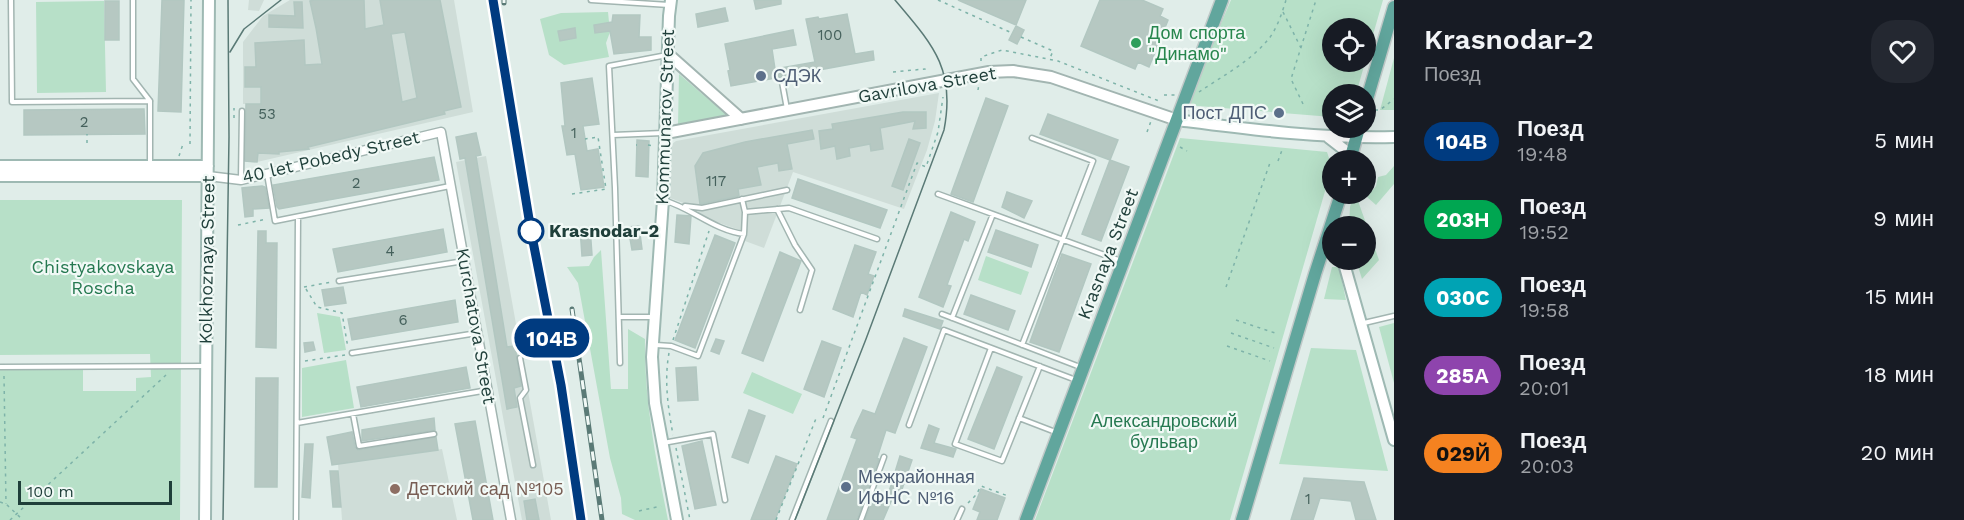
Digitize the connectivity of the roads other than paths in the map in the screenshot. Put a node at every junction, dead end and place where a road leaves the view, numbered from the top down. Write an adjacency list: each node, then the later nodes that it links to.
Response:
1 (11, 0): 11 (lane)
2 (133, 0): 11 (lane)
3 (209, 0): 27 (main road, Kolkhoznaya Street)
4 (591, 0): 6 (lane)
5 (1222, 0): 15 (main road, Krasnaya Street)
6 (671, 2): 8 (main road, Kommunarov Street)
7 (1394, 7): 10 (main road)
8 (669, 55): 14 (main road); 17 (main road, Kommunarov Street); 19 (lane)
9 (782, 82): 12 (lane)
10 (1371, 84)
11 (150, 101): 26 (lane)
12 (787, 110): 14 (main road, Gavrilova Street); 15 (main road, Gavrilova Street)
13 (242, 111): 30 (lane)
14 (741, 119): 17 (main road, Gavrilova Street)
15 (1177, 120): 20 (main road, Gavrilova Street); 48 (main road, Krasnaya Street)
16 (441, 132): 28 (street, 40 let Pobedy Street); 31 (street, Kurchatova Street)
17 (666, 133): 19 (lane); 35 (main road, Kommunarov Street)
18 (1376, 134): 21 (main road, Gavrilova Street)
19 (613, 135): 54 (lane)
20 (1322, 135)
21 (1394, 137)
22 (1032, 138): 46 (lane)
23 (1329, 138): 24 (main road)
24 (1346, 150)
25 (0, 166): 26 (main road)
26 (150, 166): 27 (main road)
27 (208, 171): 29 (main road); 30 (street, 40 let Pobedy Street); 65 (main road, Kolkhoznaya Street)
28 (267, 174): 30 (street, 40 let Pobedy Street); 43 (lane)
29 (0, 176)
30 (241, 180)
31 (451, 186): 43 (lane); 47 (street, Kurchatova Street)
32 (788, 190): 34 (lane)
33 (938, 194): 41 (lane)
34 (742, 199): 37 (lane); 40 (lane)
35 (663, 200): 37 (lane); 55 (main road, Kommunarov Street)
36 (1338, 204): 38 (main road)
37 (684, 206): 44 (lane)
38 (1337, 207): 42 (main road); 92 (main road)
39 (777, 209): 40 (lane); 45 (lane); 51 (lane)
40 (746, 212): 44 (lane)
41 (993, 214): 46 (lane); 56 (lane)
42 (1337, 216)
43 (298, 217): 74 (lane)
44 (744, 234): 59 (lane)
45 (878, 239)
46 (1062, 239): 48 (lane); 60 (lane)
47 (464, 261): 50 (lane); 58 (street, Kurchatova Street)
48 (1124, 262): 68 (main road, Krasnaya Street)
49 (1346, 270): 57 (main road)
50 (339, 281)
51 (800, 310)
52 (942, 314): 56 (lane)
53 (1394, 316): 57 (lane)
54 (620, 317): 55 (lane); 64 (lane)
55 (654, 317): 59 (main road, Kommunarov Street)
56 (952, 318): 60 (lane)
57 (1360, 324): 78 (main road)
58 (477, 333): 62 (lane); 70 (street, Kurchatova Street)
59 (653, 345): 79 (main road, Kommunarov Street)
60 (1022, 345): 68 (lane)
61 (991, 348): 66 (lane); 72 (lane); 75 (lane)
62 (352, 353)
63 (520, 358): 81 (lane)
64 (620, 363)
65 (205, 366): 67 (lane); 84 (main road, Kolkhoznaya Street)
66 (1040, 366): 69 (lane); 72 (lane)
67 (2, 367)
68 (1084, 368): 69 (main road, Krasnaya Street)
69 (1079, 381): 77 (main road, Krasnaya Street)
70 (488, 390): 71 (lane); 86 (street, Kurchatova Street)
71 (353, 414): 74 (lane); 76 (lane)
72 (1019, 418): 77 (lane)
73 (831, 421): 88 (lane)
74 (297, 423): 85 (lane)
75 (909, 425)
76 (434, 434)
77 (1059, 434): 91 (main road, Krasnaya Street)
78 (1393, 436)
79 (662, 443): 82 (lane); 87 (main road, Kommunarov Street)
80 (884, 457): 89 (lane)
81 (533, 465)
82 (725, 500)
83 (962, 509): 90 (lane)
84 (205, 520)
85 (296, 520)
86 (511, 520)
87 (677, 520)
88 (792, 520)
89 (861, 520)
90 (957, 520)
91 (1026, 520)
92 (1242, 520)

